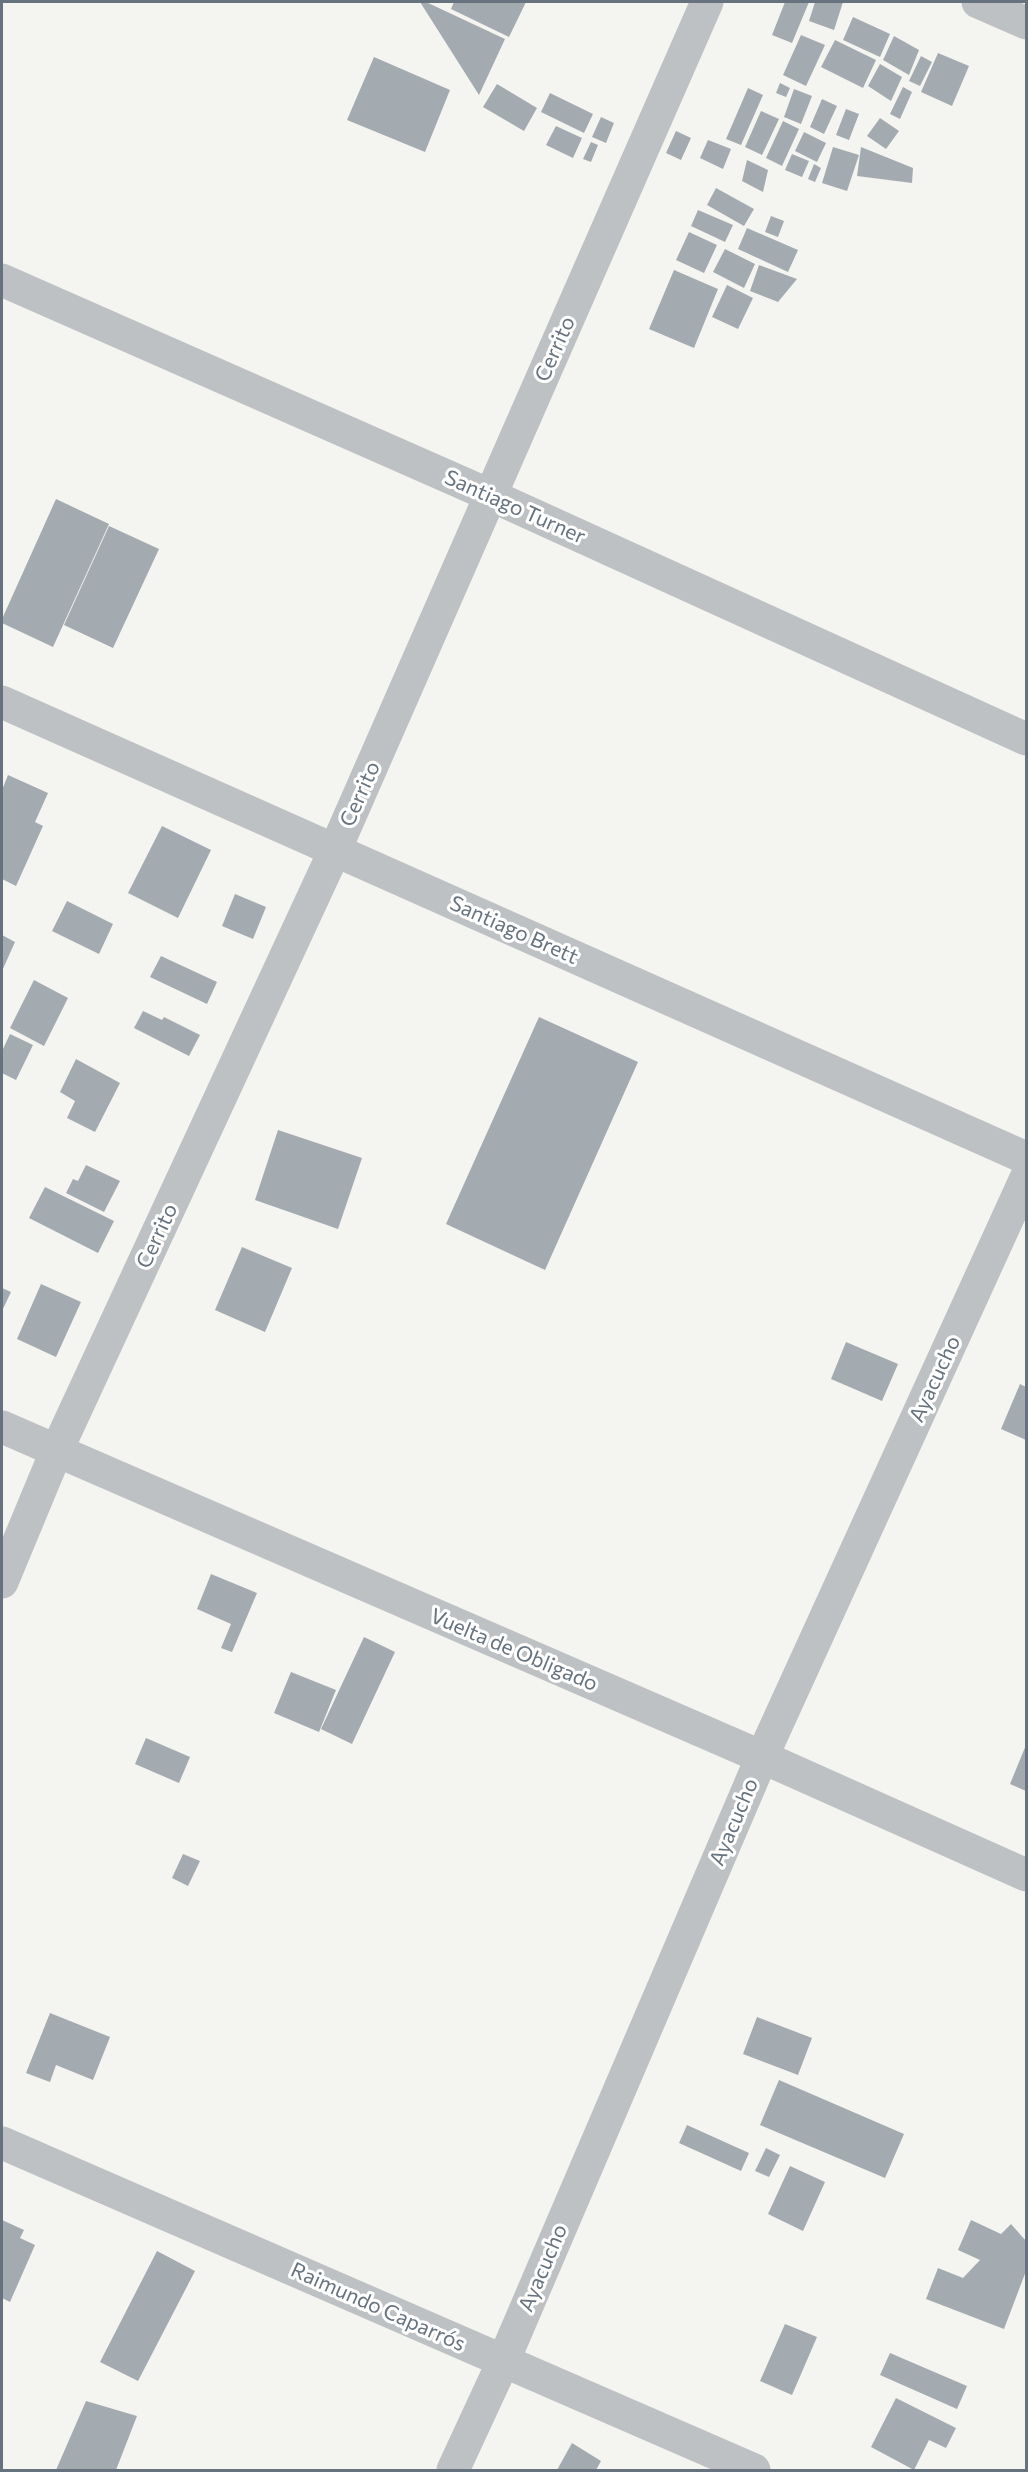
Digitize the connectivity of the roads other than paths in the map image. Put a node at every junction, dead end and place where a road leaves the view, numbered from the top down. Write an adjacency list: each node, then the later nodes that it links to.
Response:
1 (707, 2): 5 (street, Cerrito)
2 (978, 2): 3 (street)
3 (1026, 23)
4 (2, 280): 5 (street, Santiago Turner)
5 (492, 496): 7 (street, Santiago Turner); 8 (street, Cerrito)
6 (2, 702): 8 (street, Santiago Brett)
7 (1026, 739)
8 (335, 850): 9 (street, Santiago Brett); 12 (street, Cerrito)
9 (1026, 1158)
10 (1026, 1178): 14 (street, Ayacucho)
11 (2, 1427): 12 (street, Vuelta de Obligado)
12 (56, 1452): 13 (street, Cerrito); 14 (street, Vuelta de Obligado)
13 (2, 1582)
14 (762, 1757): 15 (street, Vuelta de Obligado); 17 (street, Ayacucho)
15 (1026, 1875)
16 (2, 2143): 17 (street, Raimundo Caparrós)
17 (503, 2362): 18 (street, Ayacucho); 19 (street, Raimundo Caparrós)
18 (453, 2470)
19 (754, 2470)

